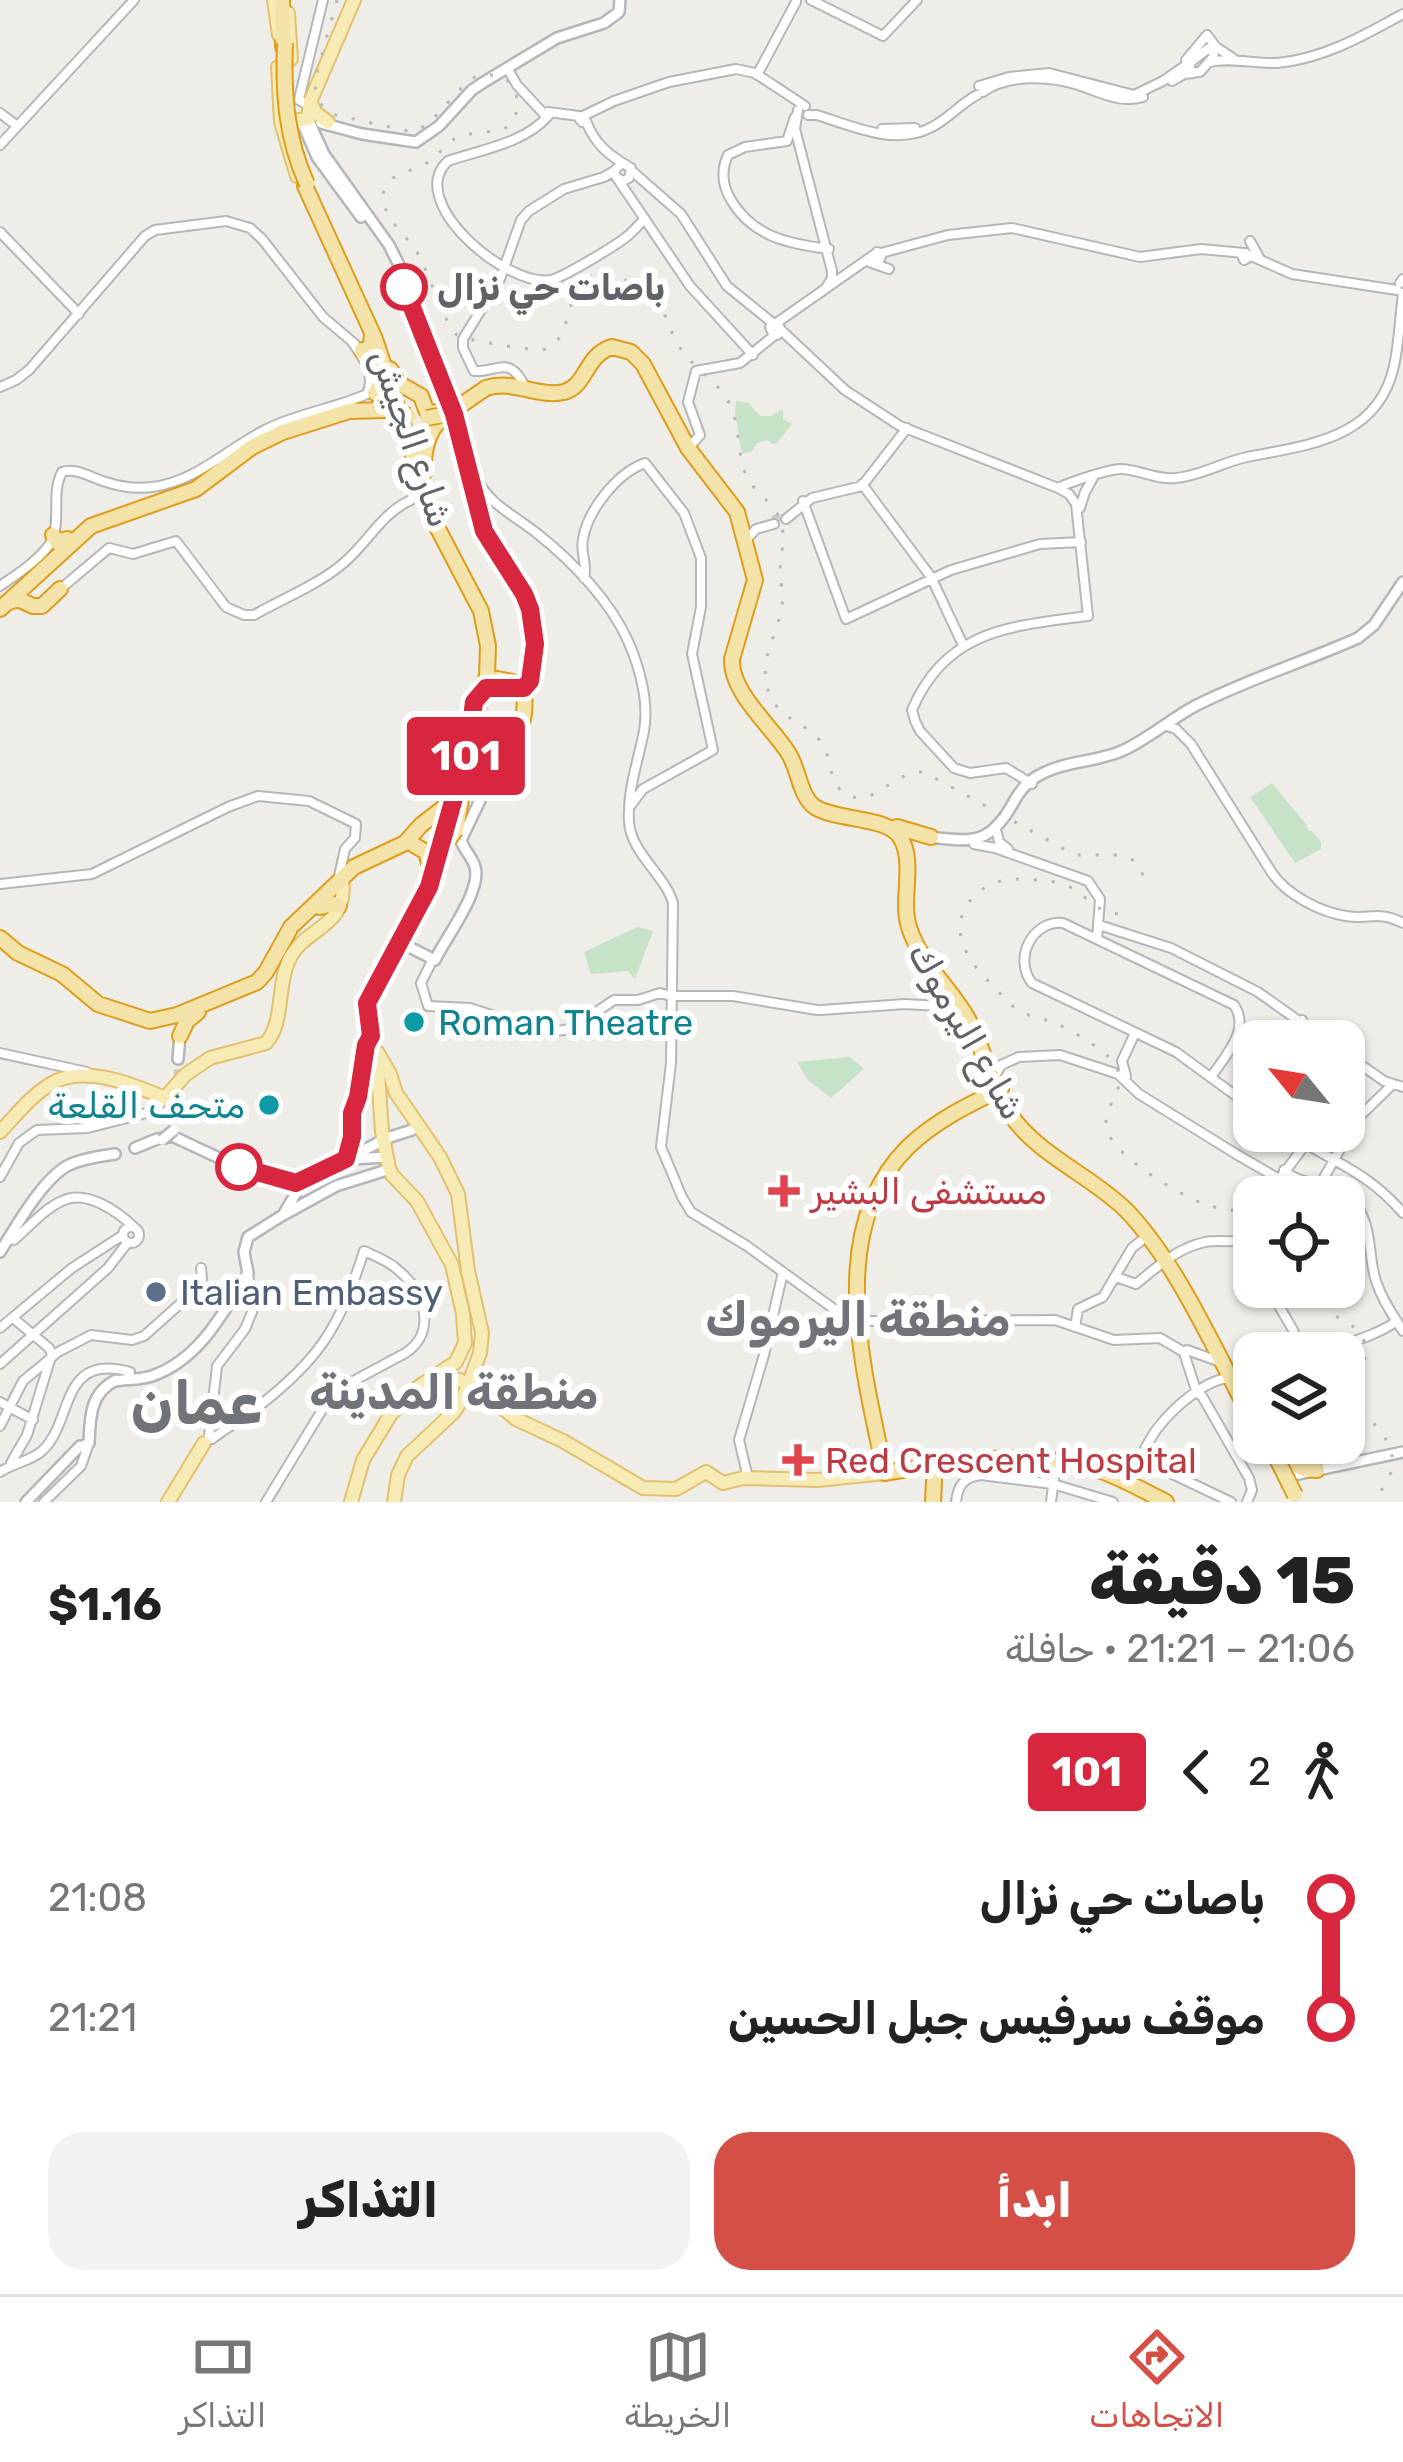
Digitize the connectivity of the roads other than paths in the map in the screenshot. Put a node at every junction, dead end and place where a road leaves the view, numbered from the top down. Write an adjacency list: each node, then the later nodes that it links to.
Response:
1 (132, 0): 22 (street); 22 (street)
2 (323, 0): 18 (street)
3 (352, 0): 18 (main road)
4 (620, 0): 14 (main road)
5 (812, 0): 8 (street)
6 (917, 0): 8 (street)
7 (794, 1): 8 (street); 15 (street)
8 (822, 6)
9 (1403, 11): 12 (street)
10 (283, 20): 18 (main road); 27 (highway, شارع الجيش, bridge)
11 (1212, 57): 12 (street); 13 (street); 16 (street)
12 (1233, 59): 16 (street); 17 (street)
13 (1192, 61): 16 (street); 17 (street)
14 (513, 67): 20 (street); 23 (main road)
15 (756, 73): 19 (street); 21 (street)
16 (1200, 76): 17 (street)
17 (1162, 84): 19 (street)
18 (300, 110): 23 (main road); 23 (main road); 27 (main road); 28 (main road); 31 (main road); 31 (main road)
19 (802, 111): 33 (street); 33 (street)
20 (545, 116): 21 (street); 37 (street)
21 (582, 119): 25 (street)
22 (10, 122): 24 (street)
23 (327, 123)
24 (0, 141)
25 (617, 172): 26 (street); 26 (street); 37 (street)
26 (629, 179): 29 (street); 42 (street)
27 (304, 187): 28 (highway, شارع الجيش)
28 (316, 205): 43 (highway, شارع الجيش); 48 (highway, شارع الجيش)
29 (641, 221): 37 (street); 44 (street)
30 (0, 232): 41 (street)
31 (380, 234): 48 (main road)
32 (1250, 241): 36 (street)
33 (826, 248): 38 (street); 39 (street)
34 (896, 248): 35 (street); 35 (street); 36 (street)
35 (874, 256): 38 (street); 42 (street)
36 (1264, 262): 40 (street)
37 (506, 267): 45 (street)
38 (842, 275): 39 (street)
39 (827, 286): 42 (street)
40 (1401, 287): 53 (street)
41 (79, 314): 47 (street); 48 (street)
42 (776, 330): 44 (street); 50 (street)
43 (373, 335): 48 (highway); 51 (highway, شارع الجيش)
44 (753, 353): 52 (street)
45 (520, 383): 46 (highway); 52 (highway)
46 (488, 386): 48 (highway); 48 (highway, bridge); 52 (highway)
47 (0, 387)
48 (415, 399): 49 (highway); 49 (highway); 51 (highway, شارع الجيش); 51 (highway); 54 (highway); 55 (main road); 55 (main road); 63 (street); 70 (highway)
49 (332, 409): 63 (highway)
50 (907, 430): 56 (street); 57 (street)
51 (407, 437): 54 (highway, شارع الجيش)
52 (689, 440): 61 (highway); 62 (highway)
53 (1091, 478): 57 (street); 59 (street)
54 (413, 480): 69 (street); 72 (highway, شارع الجيش); 76 (highway, شارع الجيش)
55 (474, 480): 66 (street); 73 (main road)
56 (863, 487): 58 (street); 67 (street)
57 (1058, 488): 59 (street)
58 (804, 503): 60 (street); 67 (street)
59 (1079, 515): 64 (street)
60 (785, 517)
61 (745, 522): 62 (highway); 62 (street)
62 (747, 539): 85 (highway)
63 (53, 541): 65 (street); 65 (street); 70 (highway)
64 (1081, 542): 67 (street); 71 (street)
65 (27, 564): 70 (street)
66 (584, 578): 80 (street); 81 (street)
67 (932, 579): 71 (street)
68 (1403, 584): 74 (main road)
69 (58, 590): 70 (highway)
70 (8, 591)
71 (963, 646): 79 (street)
72 (490, 678): 73 (highway); 73 (highway); 76 (highway); 78 (highway, شارع الجيش)
73 (526, 682): 77 (highway); 77 (main road)
74 (1196, 707): 75 (main road); 79 (main road)
75 (1173, 725): 79 (main road); 93 (street)
76 (468, 748): 78 (highway, شارع الجيش)
77 (506, 755): 78 (highway); 87 (main road)
78 (466, 780): 83 (highway); 87 (highway); 87 (main road); 92 (main road, شارع الجيش); 96 (main road, شارع الجيش)
79 (1028, 781): 84 (main road); 85 (main road)
80 (632, 784): 81 (street); 82 (street)
81 (643, 789): 82 (street)
82 (630, 807): 98 (street)
83 (432, 818): 86 (highway); 89 (highway)
84 (997, 833): 88 (main road); 94 (street)
85 (909, 839): 88 (main road); 99 (highway, شارع اليرموك); 114 (highway, شارع اليرموك)
86 (427, 844): 87 (highway, bridge); 89 (highway); 92 (highway)
87 (460, 844): 97 (main road)
88 (974, 844): 94 (street)
89 (342, 875): 90 (street); 91 (highway); 100 (highway); 101 (highway)
90 (0, 884)
91 (339, 908): 117 (main road)
92 (416, 914): 96 (main road, شارع الجيش)
93 (1403, 923)
94 (1098, 933): 102 (street); 104 (street); 112 (street)
95 (0, 940): 101 (highway); 103 (highway)
96 (404, 945): 97 (main road); 106 (main road); 109 (main road)
97 (432, 959): 98 (street)
98 (676, 995): 99 (street); 148 (street)
99 (946, 999): 114 (highway, شارع اليرموك)
100 (202, 1009): 101 (highway); 105 (highway)
101 (178, 1016): 103 (highway); 105 (main road)
102 (1298, 1020)
103 (155, 1024): 105 (highway)
104 (1135, 1033): 112 (street); 113 (street)
105 (178, 1036): 108 (main road)
106 (371, 1036): 109 (main road); 127 (main road)
107 (0, 1053): 111 (street)
108 (178, 1060)
109 (381, 1066): 119 (main road); 121 (main road)
110 (1365, 1066): 115 (street)
111 (55, 1076): 117 (main road); 120 (main road)
112 (1210, 1077): 116 (street)
113 (1127, 1082): 114 (street); 129 (street)
114 (997, 1085): 136 (highway, شارع اليرموك); 150 (highway); 150 (highway)
115 (1392, 1085): 118 (street); 126 (street)
116 (1233, 1094)
117 (165, 1098): 134 (street)
118 (1365, 1108)
119 (414, 1126): 121 (main road); 165 (main road)
120 (0, 1132)
121 (387, 1135): 127 (main road); 128 (main road)
122 (1301, 1152): 129 (street)
123 (1320, 1152): 126 (street)
124 (1325, 1152): 126 (street)
125 (1335, 1152): 126 (street)
126 (1327, 1156): 133 (street); 137 (street)
127 (347, 1159): 128 (main road); 135 (main road)
128 (388, 1163): 138 (main road); 165 (main road)
129 (1285, 1170): 130 (street); 131 (street); 132 (street)
130 (1281, 1176)
131 (1296, 1176)
132 (1296, 1176)
133 (1323, 1176)
134 (0, 1177)
135 (294, 1184): 138 (main road); 142 (main road)
136 (1131, 1213): 141 (highway, شارع اليرموك); 144 (highway, شارع اليرموك)
137 (1403, 1213)
138 (279, 1217): 146 (main road)
139 (1365, 1218): 151 (street)
140 (128, 1231): 142 (street); 149 (street); 155 (street)
141 (1147, 1236): 144 (highway, شارع اليرموك); 147 (street)
142 (9, 1241)
143 (1233, 1241): 144 (street)
144 (1162, 1260): 147 (street); 159 (highway, شارع اليرموك); 164 (highway, شارع اليرموك)
145 (201, 1268): 158 (street)
146 (246, 1277): 162 (main road); 172 (street)
147 (1116, 1277): 152 (street)
148 (785, 1279): 150 (street); 186 (street)
149 (13, 1318): 153 (street); 155 (street)
150 (858, 1319): 152 (street); 182 (highway)
151 (1396, 1321): 154 (street); 156 (street)
152 (1075, 1327): 157 (street)
153 (0, 1328)
154 (1403, 1331)
155 (33, 1334): 158 (street); 160 (street)
156 (1365, 1337)
157 (1185, 1351): 159 (street); 167 (street)
158 (48, 1361): 169 (street); 170 (street)
159 (1220, 1362): 163 (highway, شارع اليرموك)
160 (0, 1364)
161 (438, 1375): 165 (main road); 165 (main road); 194 (main road)
162 (128, 1376): 173 (main road); 179 (street)
163 (1229, 1378): 166 (highway, شارع اليرموك); 167 (street)
164 (1233, 1379)
165 (471, 1382): 186 (main road); 195 (main road)
166 (1233, 1384)
167 (1200, 1393): 185 (street); 202 (street)
168 (0, 1402): 169 (street)
169 (11, 1408): 170 (street); 171 (street)
170 (32, 1420): 179 (street)
171 (0, 1426)
172 (209, 1438): 192 (main road); 193 (street)
173 (85, 1446): 190 (main road); 191 (street)
174 (1403, 1450): 175 (main road); 181 (main road)
175 (1365, 1457)
176 (966, 1460): 177 (highway); 180 (highway); 185 (highway)
177 (1057, 1462): 184 (highway); 187 (street)
178 (1330, 1464): 181 (main road)
179 (10, 1465): 183 (street)
180 (933, 1466): 182 (highway); 196 (highway)
181 (1320, 1469): 188 (main road); 188 (highway)
182 (885, 1470): 186 (main road)
183 (0, 1472)
184 (1104, 1472): 185 (highway); 189 (street)
185 (1132, 1476): 200 (highway); 201 (street)
186 (748, 1478)
187 (1053, 1484): 189 (street); 197 (street); 198 (street)
188 (1292, 1484)
189 (1100, 1500): 199 (street)
190 (26, 1502)
191 (44, 1502)
192 (170, 1502)
193 (266, 1502)
194 (353, 1502)
195 (395, 1502)
196 (931, 1502)
197 (956, 1502)
198 (1051, 1502)
199 (1113, 1502)
200 (1170, 1502)
201 (1231, 1502)
202 (1247, 1502)

